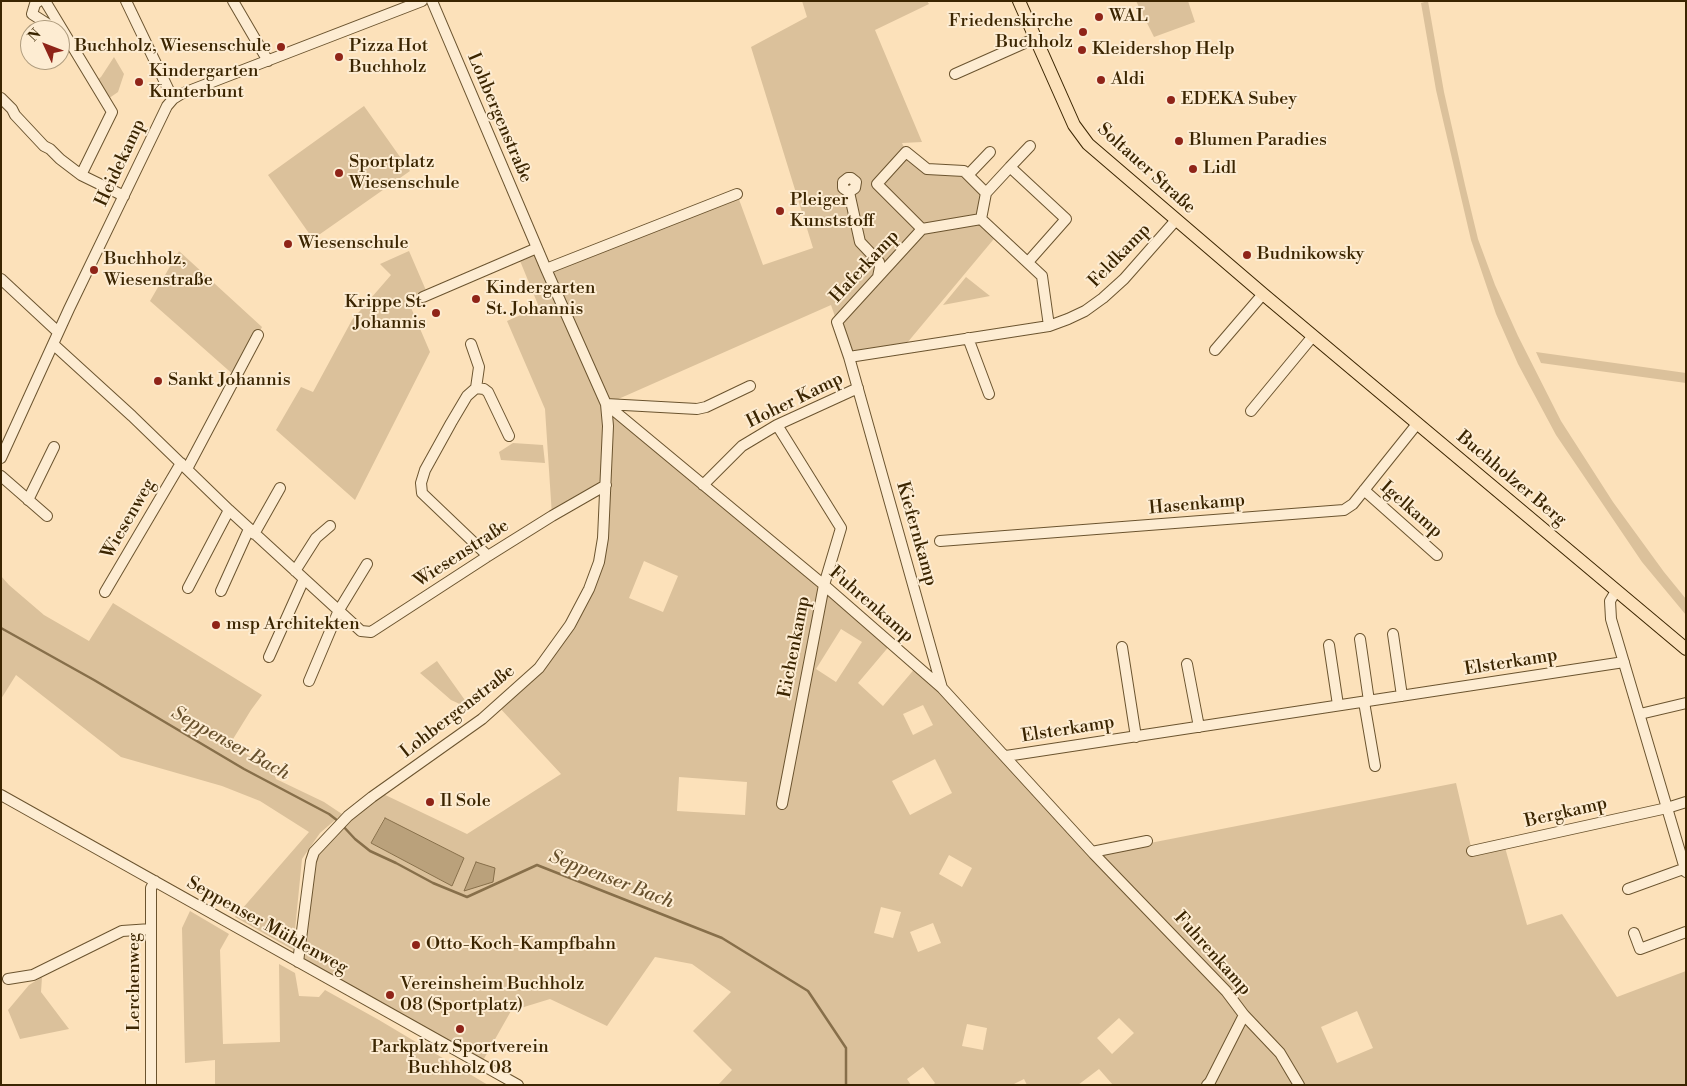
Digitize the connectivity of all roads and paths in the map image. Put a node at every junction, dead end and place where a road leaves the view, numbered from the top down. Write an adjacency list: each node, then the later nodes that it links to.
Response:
1 (40, 1): 8 (street)
2 (45, 1): 9 (street)
3 (126, 1): 15 (street)
4 (233, 1): 12 (street)
5 (422, 1): 12 (street)
6 (432, 1): 28 (street, Lohbergenstraße)
7 (1019, 1): 10 (main road, Soltauer Straße)
8 (41, 20)
9 (54, 20)
10 (1036, 38): 13 (street); 26 (main road, Soltauer Straße)
11 (70, 47): 19 (street)
12 (268, 61): 15 (street)
13 (955, 74)
14 (1, 98): 19 (street)
15 (173, 99): 24 (street, Heidekamp)
16 (1030, 146): 18 (street)
17 (990, 152): 20 (street)
18 (1010, 167): 22 (street); 29 (street)
19 (81, 175): 24 (street)
20 (968, 175): 22 (street); 27 (street)
21 (850, 192): 32 (street)
22 (986, 193): 25 (street)
23 (737, 194): 30 (street)
24 (124, 196): 36 (street, Heidekamp)
25 (981, 219): 27 (street); 29 (street)
26 (1176, 220): 33 (main road, Soltauer Straße); 35 (street, Feldkamp)
27 (922, 229): 32 (street, Haferkamp)
28 (537, 248): 30 (street, Lohbergenstraße); 34 (street)
29 (1028, 262): 35 (street)
30 (546, 270): 48 (street, Lohbergenstraße)
31 (1, 278): 36 (street)
32 (877, 278): 43 (street, Haferkamp)
33 (1258, 290): 38 (main road, Buchholzer Berg); 42 (street)
34 (423, 297)
35 (1049, 326): 39 (street, Feldkamp)
36 (58, 332): 40 (street, Heidekamp)
37 (258, 335): 55 (street, Wiesenweg)
38 (1313, 336): 49 (street); 50 (main road, Buchholzer Berg)
39 (968, 338): 43 (street, Feldkamp); 47 (street)
40 (54, 344): 54 (street, Heidekamp); 55 (street, Wiesenstraße)
41 (470, 344): 45 (street)
42 (1215, 350)
43 (849, 357): 46 (street)
44 (750, 386): 48 (street)
45 (476, 388): 52 (street); 68 (street)
46 (858, 388): 51 (street, Hoher Kamp); 87 (street, Kiefernkamp)
47 (989, 394)
48 (606, 404): 57 (street, Lohbergenstraße); 58 (street, Fuhrenkamp)
49 (1252, 411)
50 (1418, 424): 60 (street, Hasenkamp); 75 (main road, Buchholzer Berg)
51 (777, 425): 58 (street, Hoher Kamp); 72 (street, Eichenkamp)
52 (509, 436)
53 (54, 447): 61 (street)
54 (1, 458)
55 (184, 466): 62 (street, Wiesenstraße); 76 (street, Wiesenweg)
56 (1, 476): 61 (street)
57 (606, 485): 68 (street, Wiesenstraße); 110 (street, Lohbergenstraße)
58 (703, 485): 72 (street, Fuhrenkamp)
59 (280, 488): 65 (street)
60 (1364, 490): 66 (street, Hasenkamp); 67 (street, Igelkamp)
61 (28, 500): 63 (street)
62 (228, 510): 65 (street, Wiesenstraße); 73 (street)
63 (46, 516)
64 (330, 526): 70 (street)
65 (252, 532): 70 (street, Wiesenstraße); 74 (street)
66 (940, 541)
67 (1437, 555)
68 (488, 556): 77 (street, Wiesenstraße)
69 (367, 564): 77 (street)
70 (295, 571): 71 (street, Wiesenstraße)
71 (304, 579): 77 (street, Wiesenstraße); 83 (street)
72 (824, 585): 87 (street, Fuhrenkamp); 99 (street, Eichenkamp)
73 (188, 588)
74 (220, 591)
75 (1616, 591): 82 (main road, Buchholzer Berg); 84 (street)
76 (105, 592)
77 (338, 610): 86 (street)
78 (1393, 634): 88 (street)
79 (1360, 639): 89 (street)
80 (1329, 646): 91 (street)
81 (1122, 647): 94 (street, Elsterkamp)
82 (1686, 649)
83 (269, 657)
84 (1624, 662): 88 (street, Elsterkamp); 92 (street)
85 (1187, 664): 93 (street)
86 (309, 681)
87 (942, 688): 95 (street, Fuhrenkamp)
88 (1402, 696): 89 (street, Elsterkamp)
89 (1366, 701): 91 (street, Elsterkamp); 96 (street)
90 (1686, 702): 92 (street)
91 (1338, 706): 93 (street, Elsterkamp)
92 (1640, 714): 100 (street)
93 (1199, 727): 94 (street, Elsterkamp)
94 (1136, 737): 95 (street, Elsterkamp)
95 (1006, 756): 103 (street, Fuhrenkamp)
96 (1375, 766)
97 (1, 795): 105 (street, Seppenser Mühlenweg)
98 (1686, 802): 100 (street, Bergkamp)
99 (782, 804)
100 (1667, 808): 102 (street, Bergkamp); 104 (street)
101 (1147, 841): 103 (street)
102 (1472, 851)
103 (1092, 852): 112 (street, Fuhrenkamp)
104 (1685, 869): 106 (street)
105 (155, 881): 107 (street, Lerchenweg); 110 (street, Seppenser Mühlenweg)
106 (1628, 889)
107 (151, 929): 111 (street); 113 (street, Lerchenweg)
108 (1686, 932): 109 (street)
109 (1634, 933)
110 (298, 962): 114 (street, Seppenser Mühlenweg)
111 (8, 979)
112 (1244, 1014): 115 (street); 116 (street, Fuhrenkamp)
113 (151, 1085)
114 (518, 1085)
115 (1207, 1085)
116 (1299, 1085)

